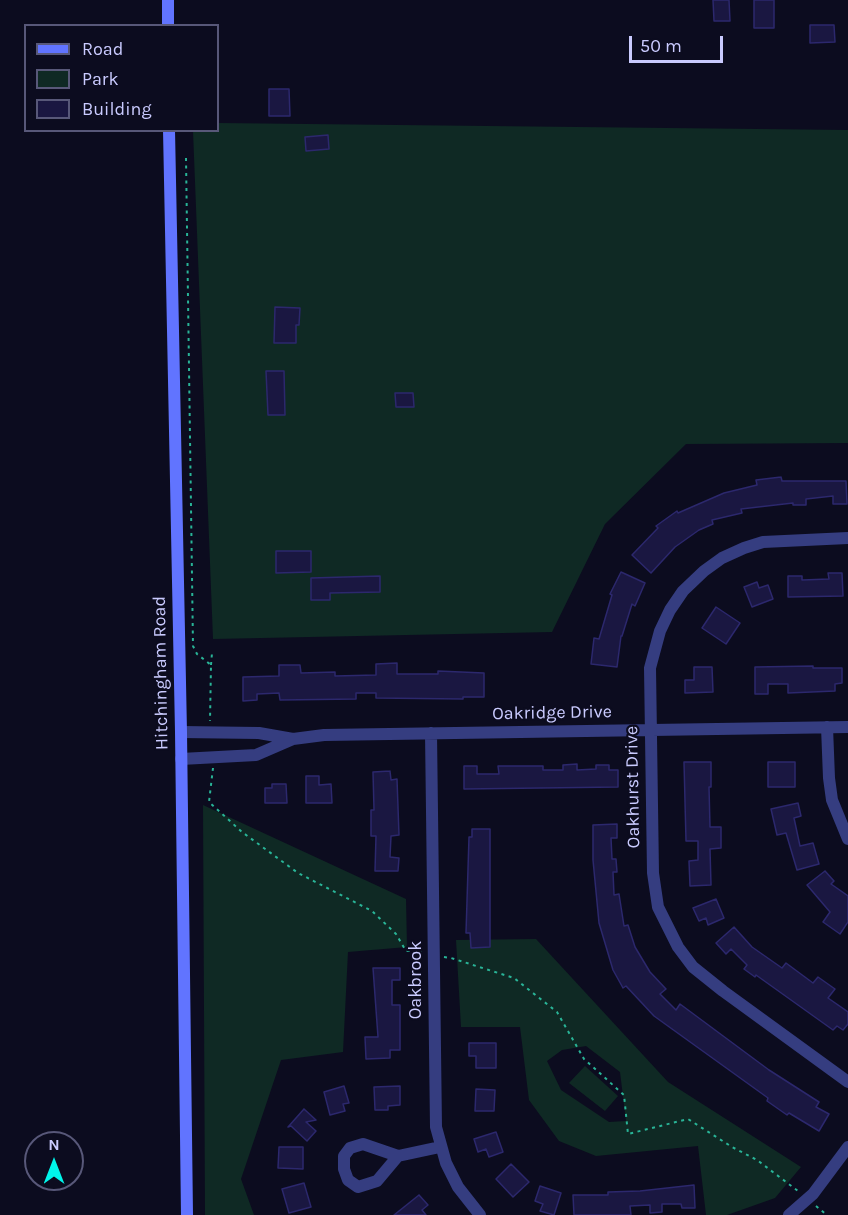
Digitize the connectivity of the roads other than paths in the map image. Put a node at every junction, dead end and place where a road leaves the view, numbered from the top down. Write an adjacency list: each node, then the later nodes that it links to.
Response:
1 (168, 0): 2 (street)
2 (168, 24)
3 (169, 132): 8 (street, Hitchingham Road)
4 (848, 538): 7 (street, Oakhurst Drive)
5 (827, 727): 6 (street, Oakridge Drive); 7 (street, Oakridge Drive); 12 (street)
6 (848, 727)
7 (650, 730): 9 (street, Oakridge Drive); 13 (street, Oakhurst Drive)
8 (181, 732): 10 (street, Oakridge Drive); 11 (street, Hitchingham Road)
9 (431, 733): 10 (street, Oakridge Drive); 15 (street, Oakbrook)
10 (293, 739): 11 (street, Oakridge Drive)
11 (181, 759): 17 (street, Hitchingham Road)
12 (848, 839)
13 (848, 1082)
14 (848, 1146): 19 (street)
15 (440, 1147): 16 (street); 18 (street, Oakbrook)
16 (398, 1156)
17 (187, 1215)
18 (480, 1215)
19 (789, 1215)

